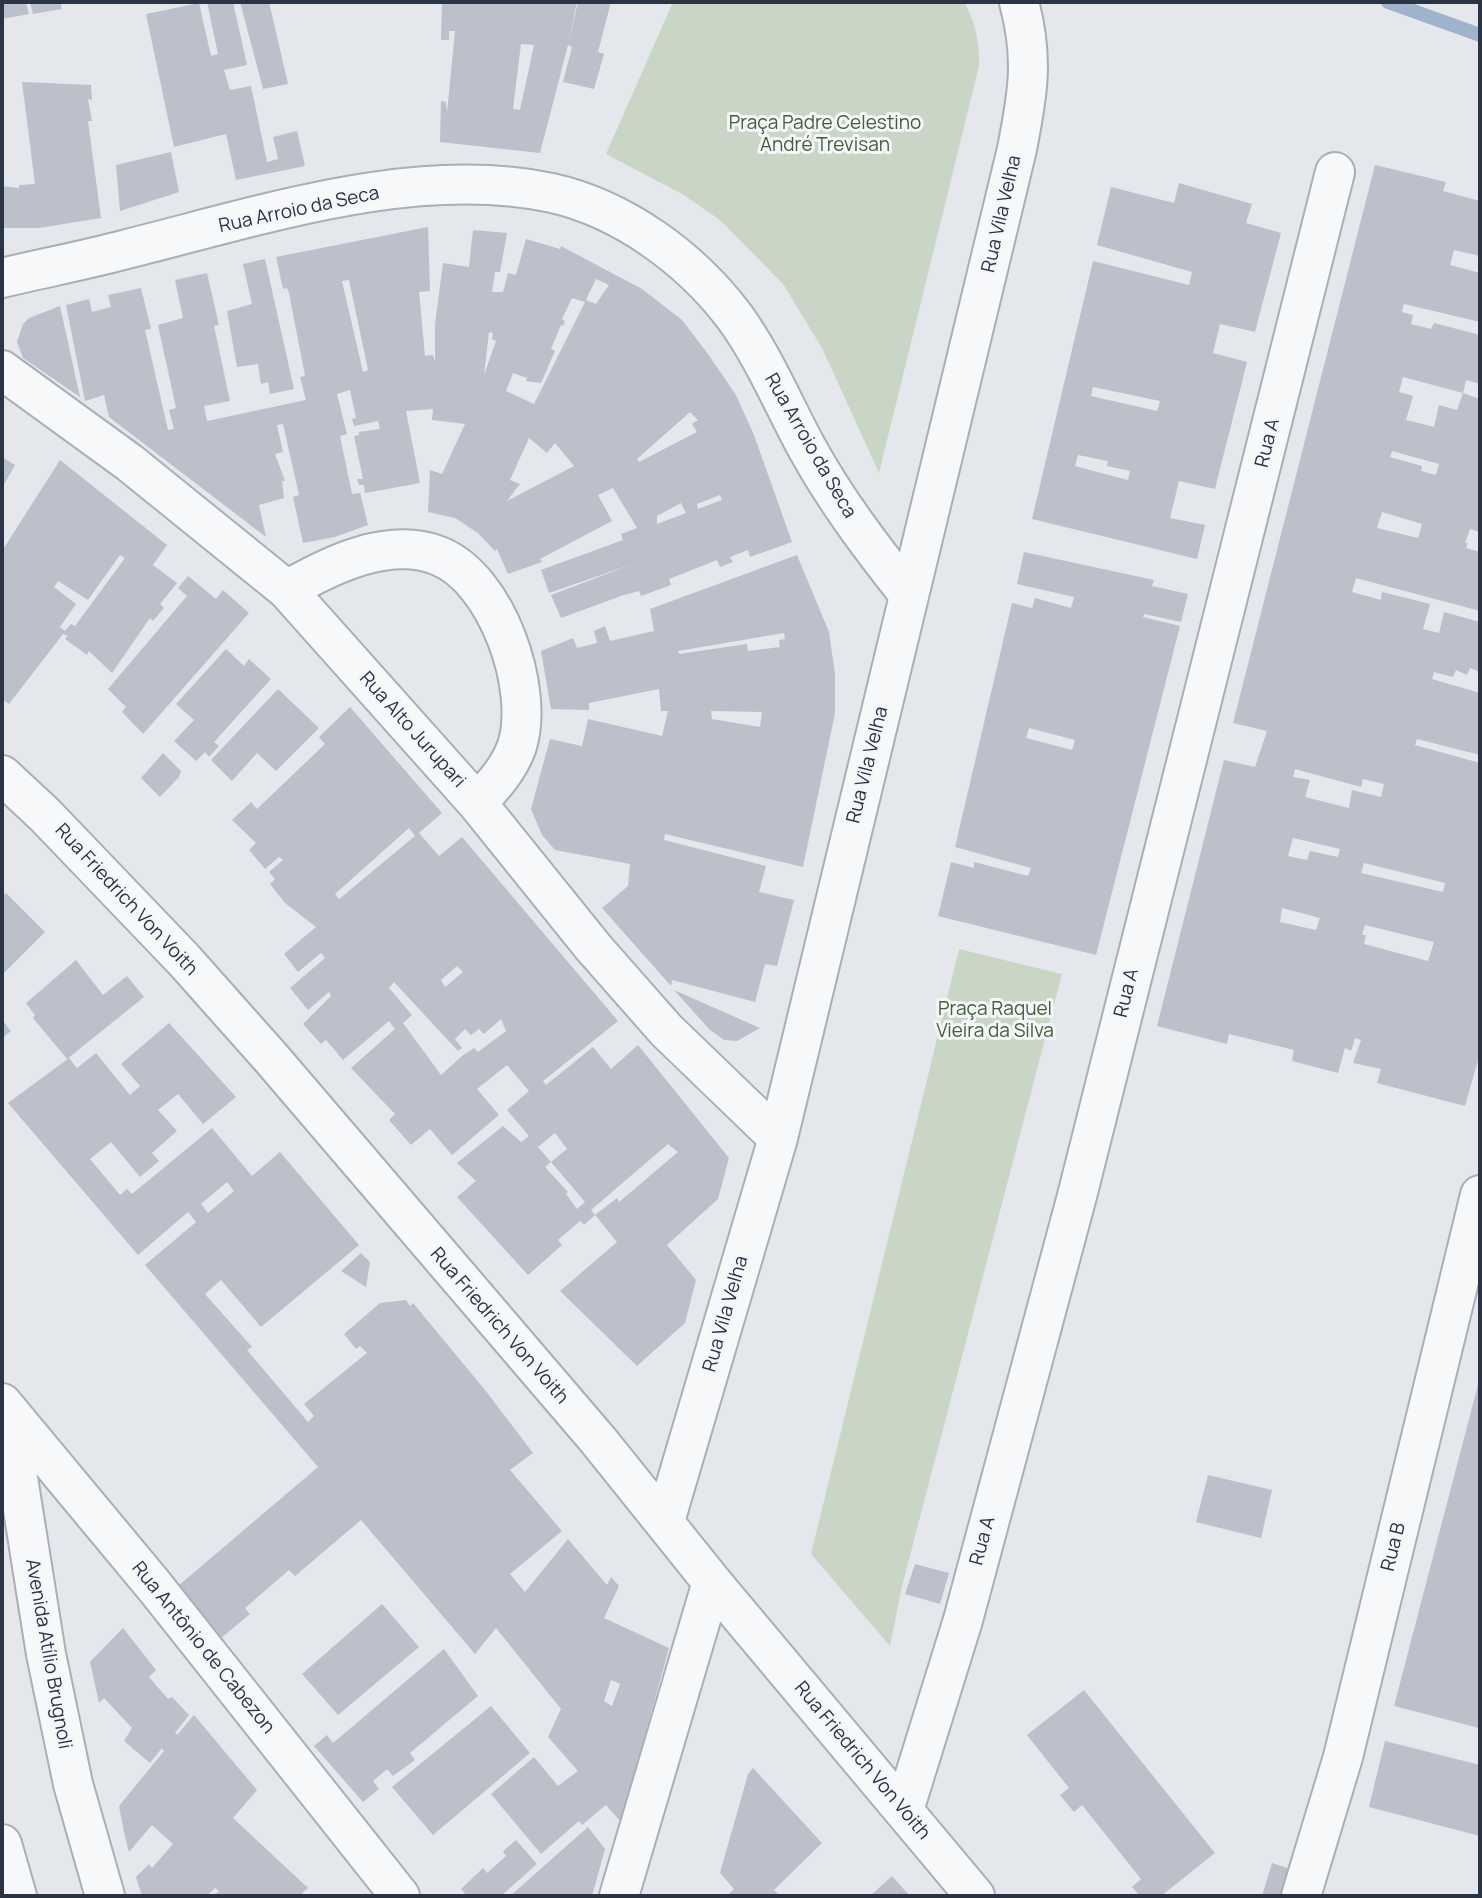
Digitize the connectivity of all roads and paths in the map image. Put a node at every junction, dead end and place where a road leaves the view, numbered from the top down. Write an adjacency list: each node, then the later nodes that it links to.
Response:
1 (1019, 2): 6 (street, Rua Vila Velha)
2 (1335, 172): 14 (street, Rua A)
3 (2, 278): 6 (street, Rua Arroio da Seca)
4 (2, 370): 5 (street, Rua Alto Jurupari)
5 (287, 590): 8 (street, Rua Alto Jurupari); 8 (street)
6 (909, 595): 9 (street, Rua Vila Velha)
7 (2, 775): 12 (street, Rua Friedrich Von Voith)
8 (477, 803): 9 (street, Rua Alto Jurupari)
9 (778, 1138): 12 (street, Rua Vila Velha)
10 (1480, 1195): 21 (street, Rua B)
11 (4, 1406): 17 (street, Avenida Atílio Brugnoli); 18 (street, Rua Antônio de Cabezon)
12 (666, 1521): 13 (street, Rua Friedrich Von Voith)
13 (712, 1583): 14 (street, Rua Friedrich Von Voith); 19 (street)
14 (904, 1810): 20 (street, Rua Friedrich Von Voith)
15 (2, 1843): 16 (street)
16 (17, 1896)
17 (105, 1896)
18 (400, 1896)
19 (619, 1896)
20 (975, 1896)
21 (1301, 1896)

